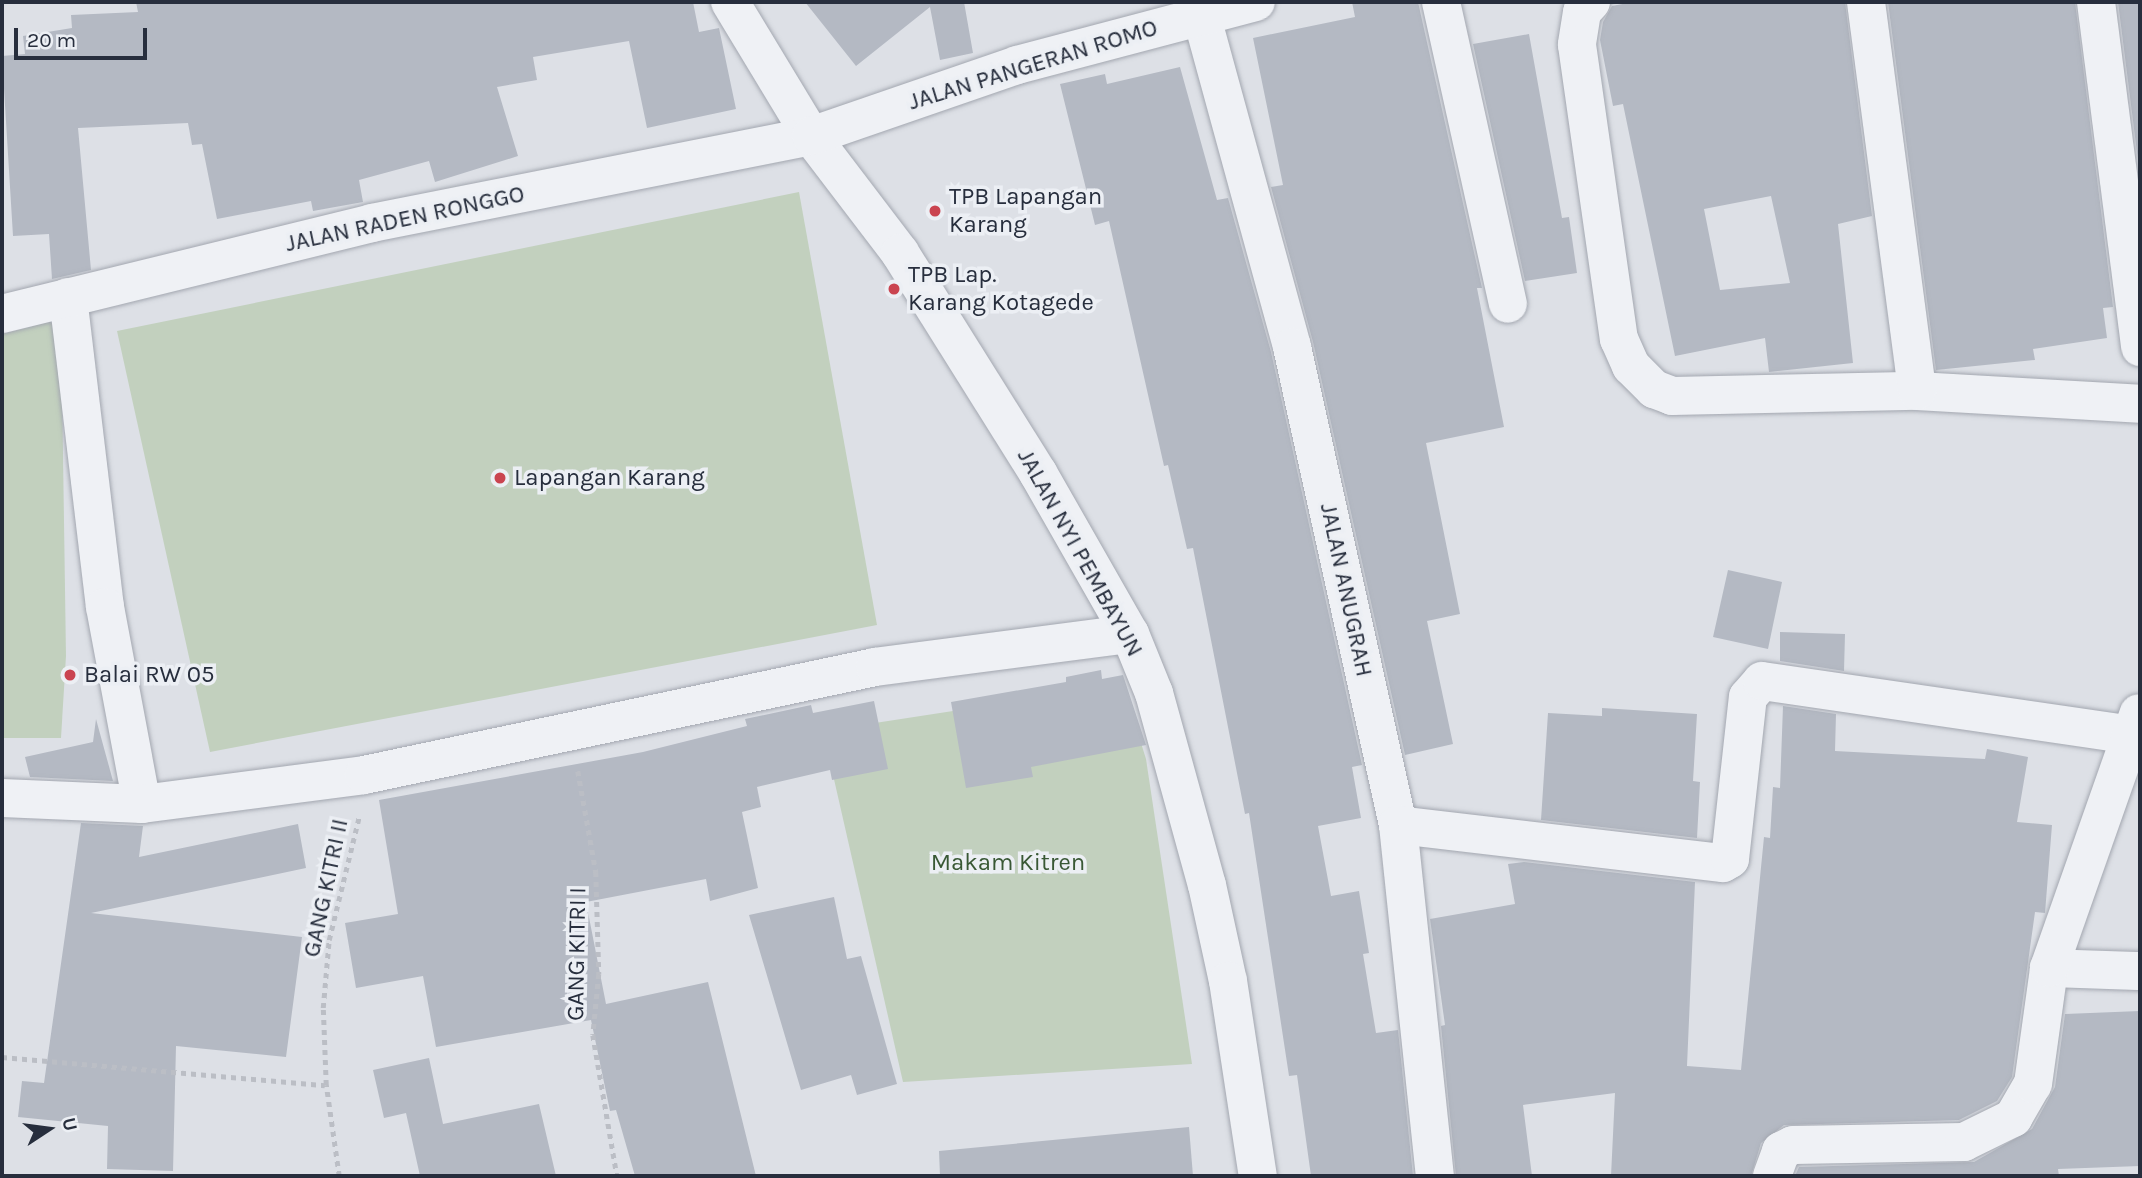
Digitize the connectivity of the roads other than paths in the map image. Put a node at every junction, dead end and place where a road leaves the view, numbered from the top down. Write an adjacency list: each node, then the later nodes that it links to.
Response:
1 (730, 2): 8 (street, JALAN NYI PEMBAYUN)
2 (1256, 2): 7 (street, JALAN PANGERAN ROMO)
3 (1441, 2): 10 (street)
4 (1591, 2): 13 (street)
5 (1866, 2): 13 (street)
6 (2096, 2): 12 (street)
7 (1201, 14): 8 (street, JALAN PANGERAN ROMO); 19 (street, JALAN ANUGRAH)
8 (811, 136): 9 (street, JALAN RADEN RONGGO); 15 (street, JALAN NYI PEMBAYUN)
9 (68, 298): 11 (street, JALAN RADEN RONGGO); 18 (street)
10 (1508, 304)
11 (2, 314)
12 (2140, 347)
13 (1917, 391): 14 (street)
14 (2140, 404)
15 (1129, 635): 18 (street); 22 (street, JALAN NYI PEMBAYUN)
16 (2137, 727): 19 (street); 20 (street)
17 (2, 798): 18 (street)
18 (142, 804)
19 (1398, 825): 23 (street, JALAN ANUGRAH)
20 (2049, 968): 21 (street); 24 (street)
21 (2140, 971)
22 (1258, 1176)
23 (1435, 1176)
24 (1772, 1176)

